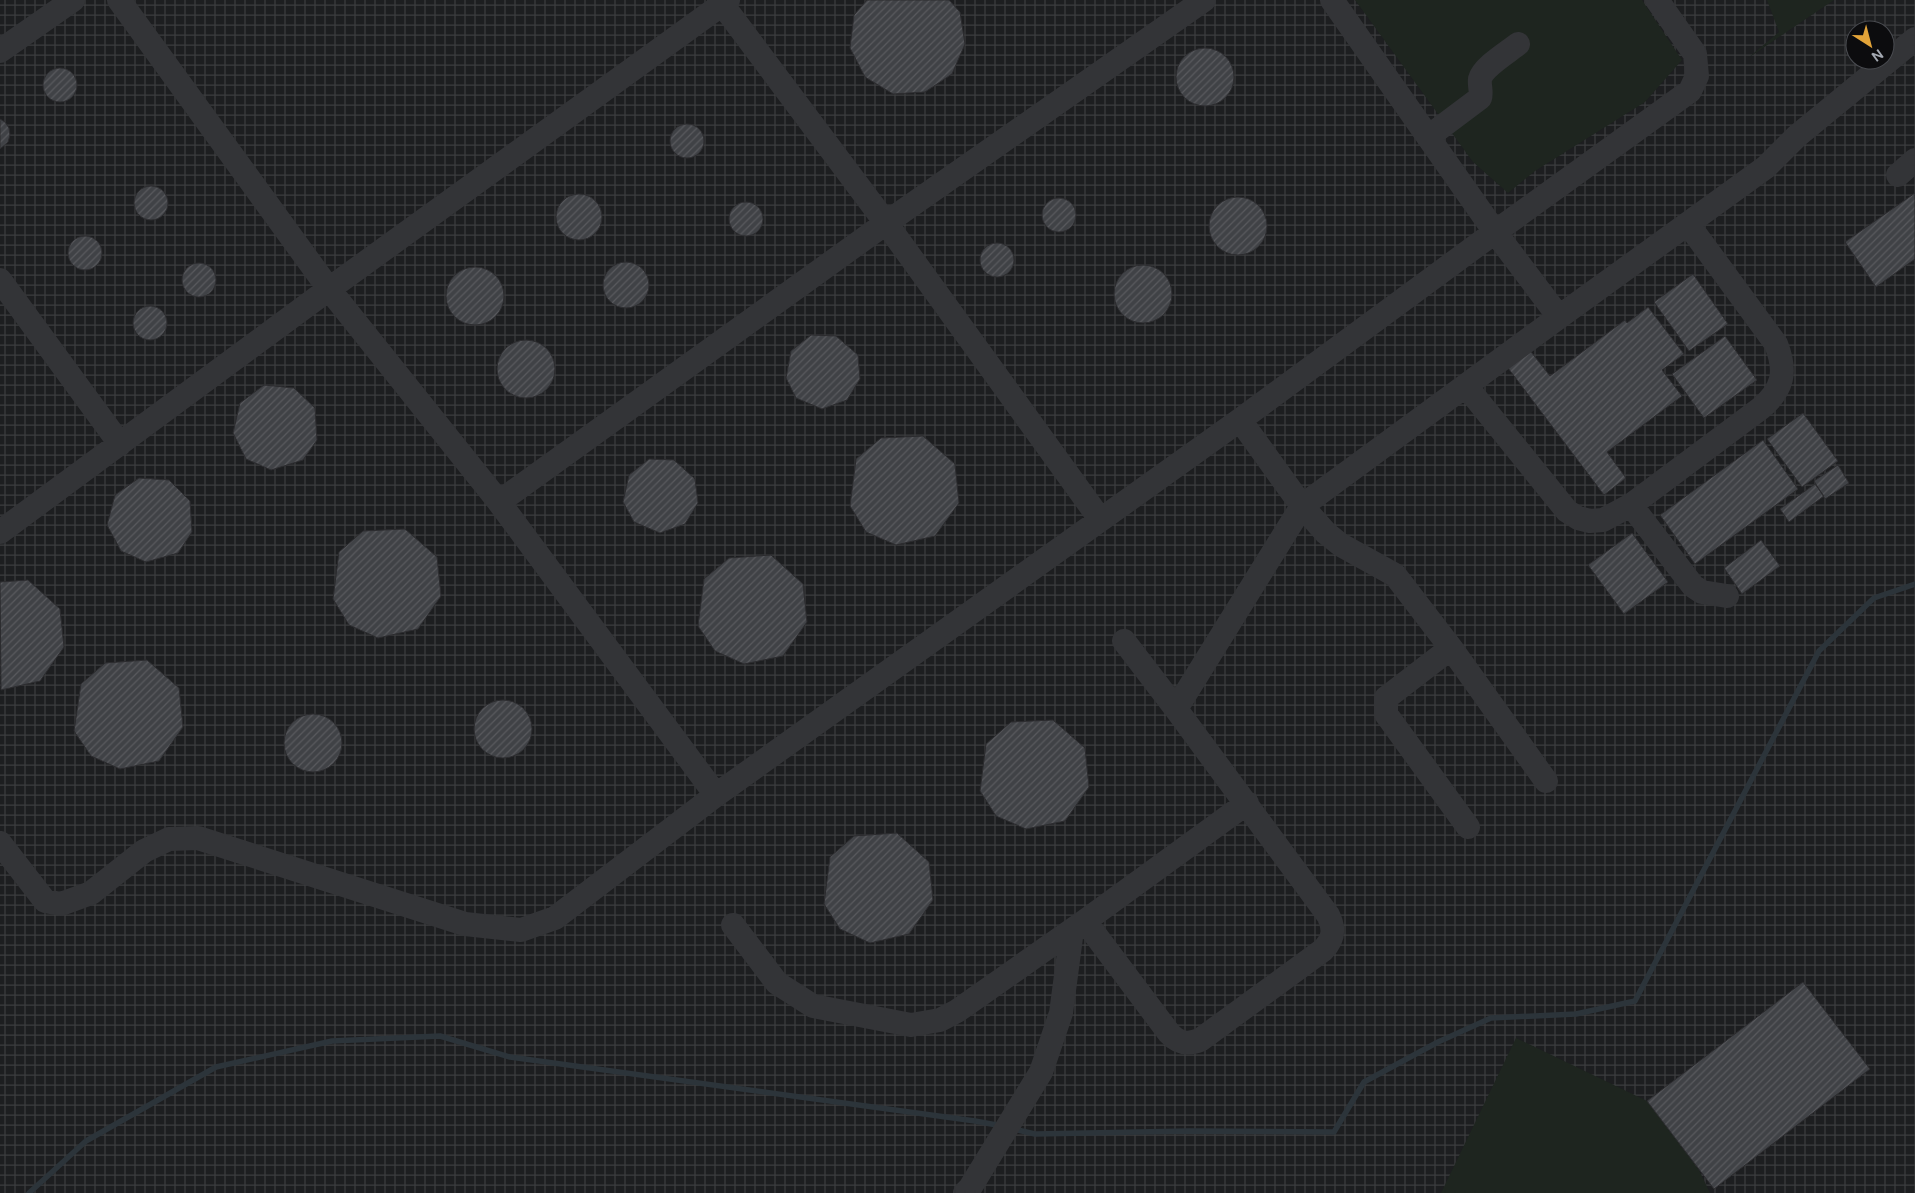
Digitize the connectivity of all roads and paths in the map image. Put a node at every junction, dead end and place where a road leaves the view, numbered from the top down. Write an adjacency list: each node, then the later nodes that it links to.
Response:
1 (73, 0): 9 (lane)
2 (119, 0): 15 (lane)
3 (1204, 0): 11 (lane)
4 (1332, 0): 10 (lane)
5 (1657, 0): 13 (lane)
6 (723, 1): 11 (lane); 15 (lane)
7 (1915, 39): 12 (lane)
8 (1518, 44): 10 (lane)
9 (0, 51)
10 (1428, 137): 13 (lane)
11 (886, 223): 20 (lane); 23 (lane)
12 (1688, 224): 16 (lane); 21 (lane)
13 (1495, 232): 16 (lane); 18 (lane)
14 (0, 280): 19 (lane)
15 (329, 289): 19 (lane); 20 (lane)
16 (1559, 317): 17 (lane)
17 (1466, 386): 21 (lane); 22 (lane)
18 (1240, 420): 22 (lane); 23 (lane)
19 (120, 444): 24 (lane)
20 (499, 502): 30 (lane)
21 (1631, 505): 25 (lane)
22 (1302, 506): 27 (lane); 28 (lane)
23 (1100, 519): 30 (lane)
24 (0, 532)
25 (1727, 596)
26 (1124, 641): 28 (lane)
27 (1451, 648): 29 (lane); 32 (lane)
28 (1176, 709): 31 (lane)
29 (1546, 781)
30 (716, 794): 33 (lane)
31 (1246, 803): 35 (lane); 35 (lane)
32 (1468, 827)
33 (0, 843)
34 (733, 925): 35 (lane)
35 (1079, 926): 36 (lane)
36 (968, 1191)

